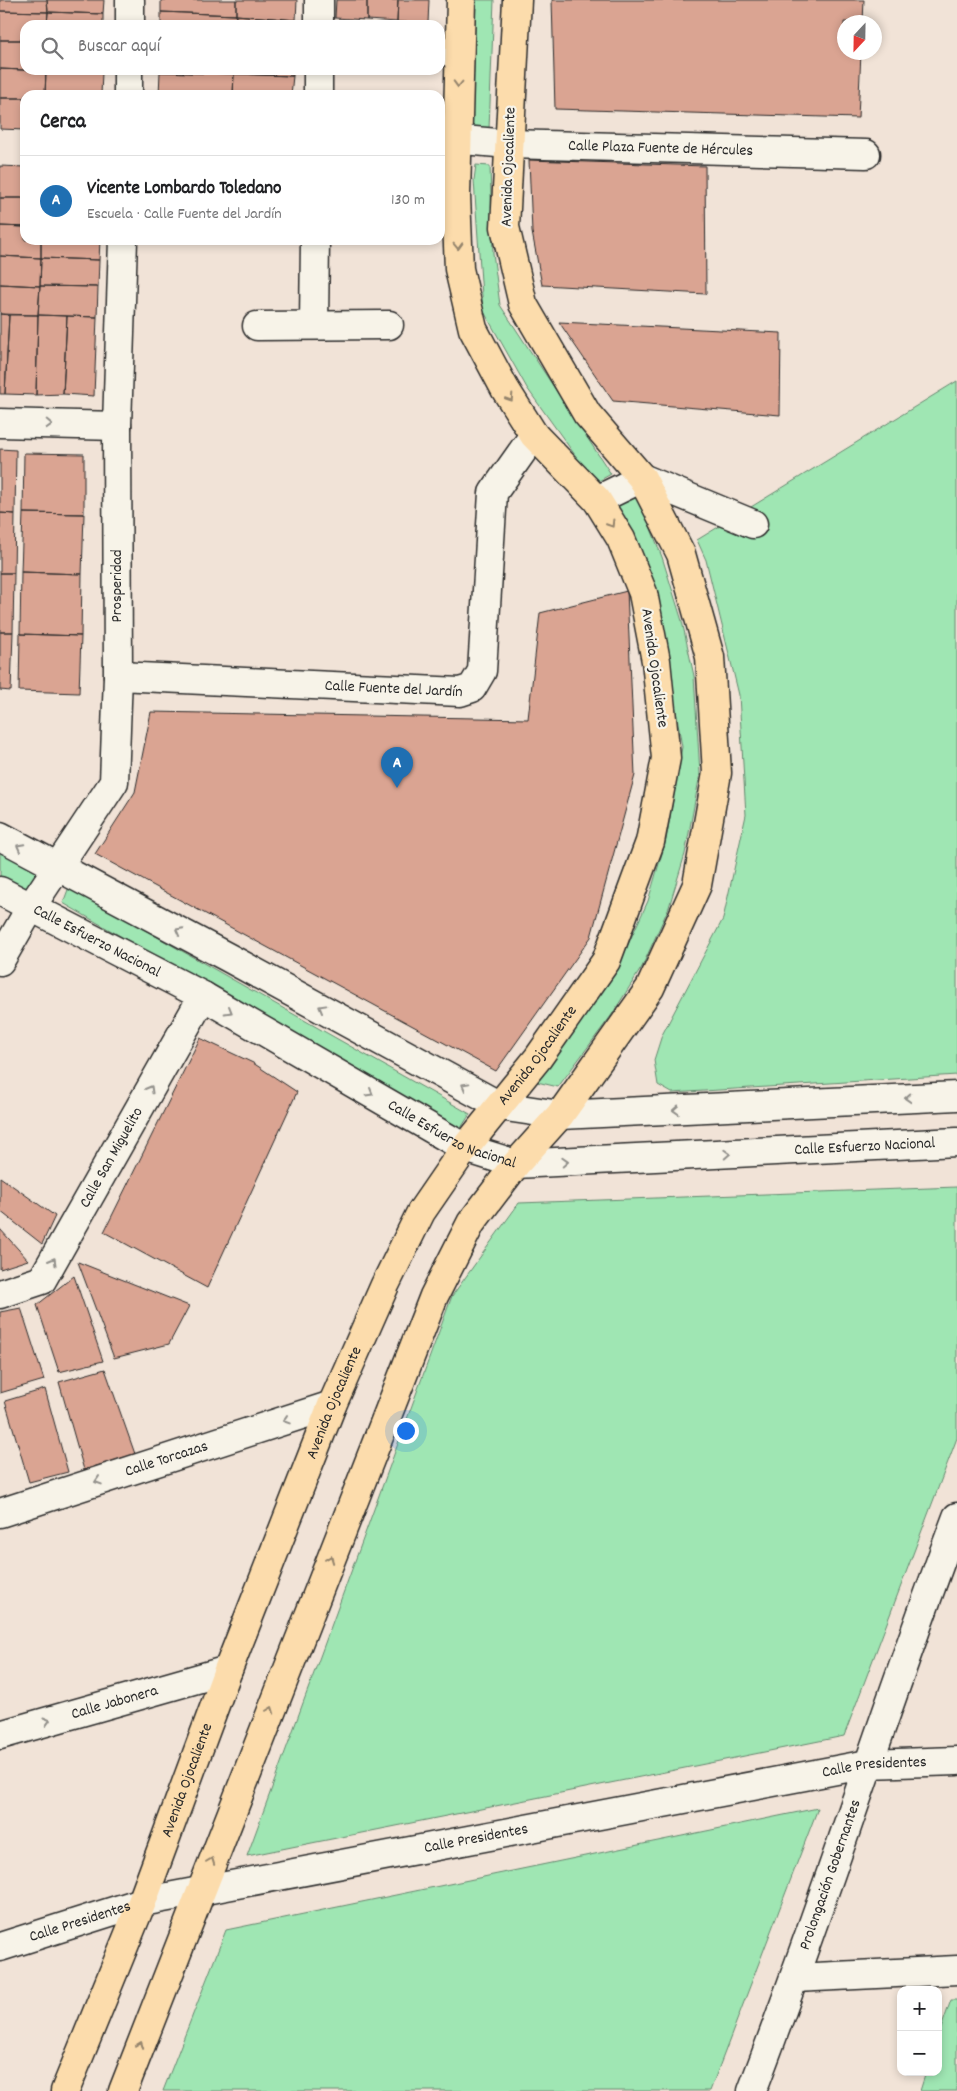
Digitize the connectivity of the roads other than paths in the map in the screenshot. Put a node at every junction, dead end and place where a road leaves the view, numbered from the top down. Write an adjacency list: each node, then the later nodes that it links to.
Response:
1 (130, 0): 5 (street)
2 (320, 0): 6 (street)
3 (461, 0): 7 (main road, Avenida Ojocaliente)
4 (517, 0): 13 (main road, Avenida Ojocaliente)
5 (130, 20)
6 (319, 20)
7 (450, 52): 12 (main road, Avenida Ojocaliente, one-way to 12)
8 (128, 75): 10 (street)
9 (318, 75): 11 (street)
10 (128, 90)
11 (318, 90)
12 (448, 139): 13 (street, Calle Plaza Fuente de Hércules); 22 (main road, Avenida Ojocaliente, one-way to 22)
13 (509, 144): 14 (street, Calle Plaza Fuente de Hércules); 23 (main road, Avenida Ojocaliente)
14 (866, 154)
15 (124, 245): 21 (street, Prosperidad)
16 (315, 245): 17 (street)
17 (314, 325): 18 (street); 19 (street)
18 (388, 325)
19 (257, 326)
20 (0, 423): 21 (street, one-way to 21)
21 (117, 426): 26 (street, Prosperidad)
22 (534, 435): 24 (main road, Avenida Ojocaliente); 26 (street, Calle Fuente del Jardín)
23 (642, 478): 24 (street); 25 (street); 35 (main road, Avenida Ojocaliente)
24 (597, 500): 34 (main road, Avenida Ojocaliente, one-way to 34)
25 (753, 524)
26 (118, 676): 28 (street, Prosperidad)
27 (0, 836): 28 (street, one-way to 27)
28 (58, 867): 30 (street, Prosperidad); 34 (street, one-way to 28)
29 (0, 891): 30 (street, Calle Esfuerzo Nacional)
30 (31, 907): 31 (street, Prosperidad); 32 (street, Calle Esfuerzo Nacional)
31 (0, 961)
32 (203, 996): 37 (street, Calle Esfuerzo Nacional, one-way to 37); 39 (street, Calle San Miguelito, one-way to 32)
33 (957, 1096): 35 (street, one-way to 35)
34 (500, 1106): 35 (street); 37 (main road, Avenida Ojocaliente)
35 (560, 1115): 38 (main road, Avenida Ojocaliente)
36 (957, 1142): 38 (street, Calle Esfuerzo Nacional, one-way to 36)
37 (465, 1148): 38 (street, Calle Esfuerzo Nacional); 40 (main road, Avenida Ojocaliente)
38 (516, 1164): 48 (main road, Avenida Ojocaliente, one-way to 38)
39 (0, 1294)
40 (332, 1405): 41 (street, Calle Torcazas, one-way to 41); 44 (main road, Avenida Ojocaliente)
41 (0, 1513)
42 (957, 1517): 43 (street, Prolongación Gobernantes)
43 (951, 1548): 47 (street, Prolongación Gobernantes)
44 (228, 1670): 45 (street, Calle Jabonera, one-way to 44); 49 (main road, Avenida Ojocaliente)
45 (0, 1735)
46 (957, 1761): 47 (street, Calle Presidentes)
47 (868, 1764): 48 (street, Calle Presidentes); 52 (street, Prolongación Gobernantes)
48 (199, 1892): 49 (street, Calle Presidentes); 54 (main road, Avenida Ojocaliente, one-way to 48)
49 (142, 1902): 50 (street, Calle Presidentes); 53 (main road, Avenida Ojocaliente)
50 (0, 1947)
51 (957, 1970): 52 (street)
52 (795, 1978): 55 (street, Prolongación Gobernantes)
53 (66, 2091)
54 (123, 2091)
55 (752, 2091)

